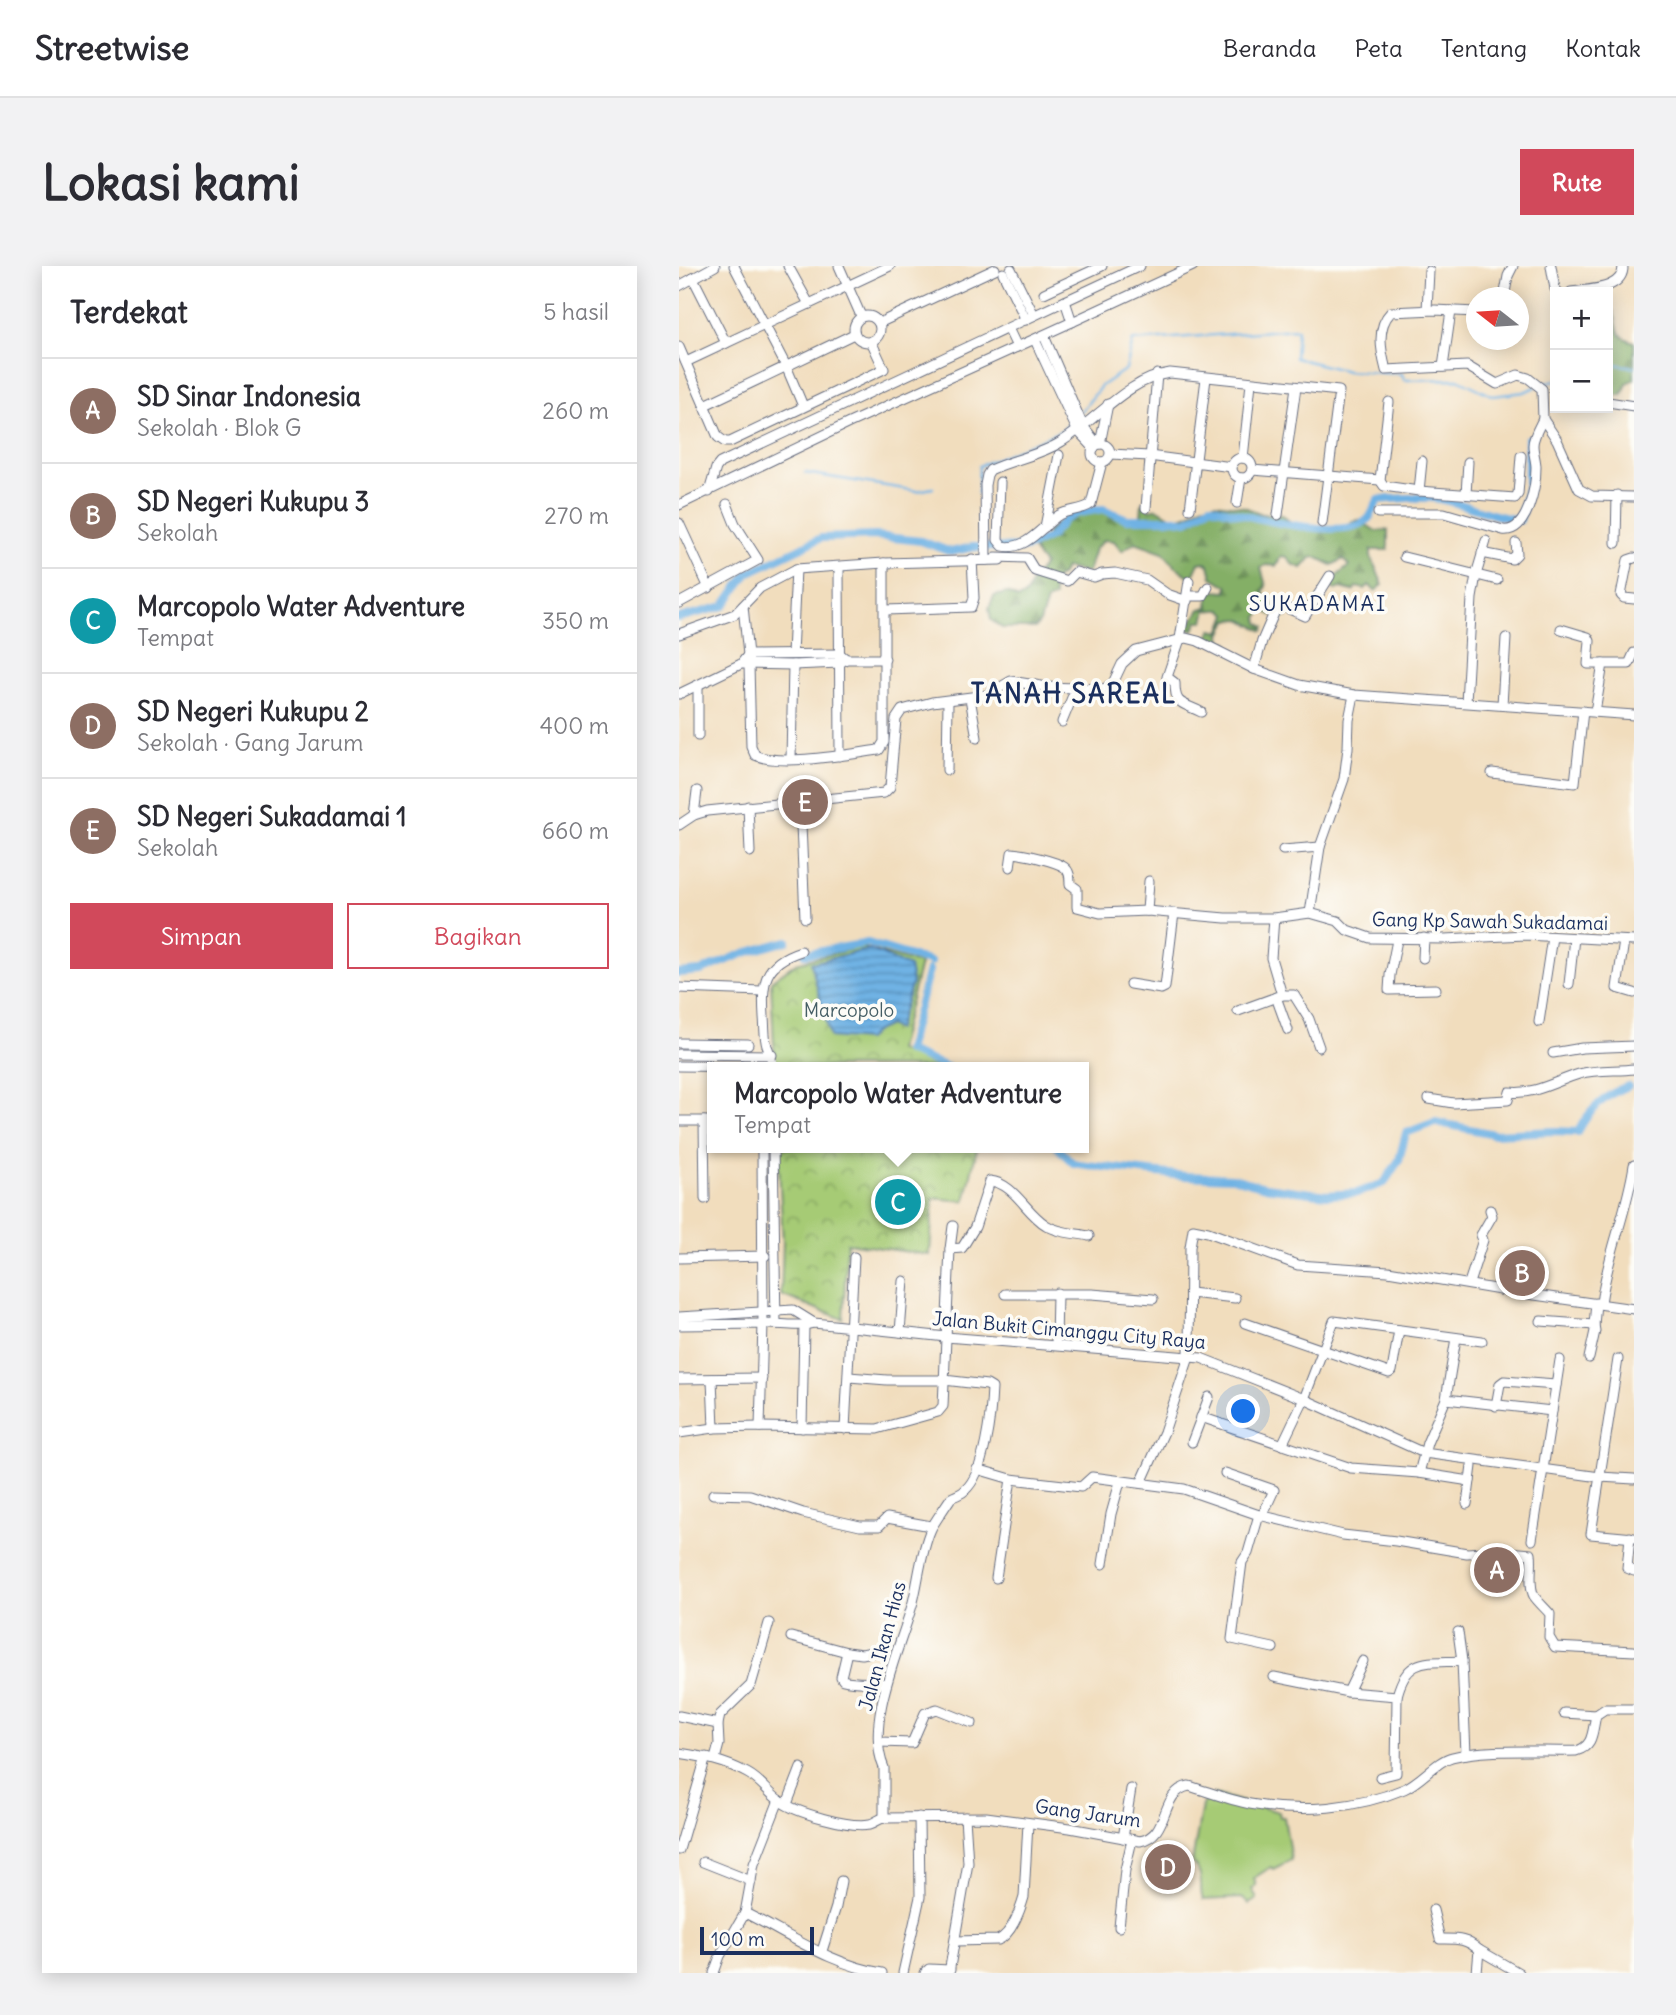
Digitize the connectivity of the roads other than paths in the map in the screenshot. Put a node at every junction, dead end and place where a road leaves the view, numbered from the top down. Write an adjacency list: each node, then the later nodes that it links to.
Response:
1 (715, 266): 14 (street)
2 (734, 266): 30 (street)
3 (788, 266): 22 (street)
4 (839, 266): 16 (street)
5 (889, 266): 16 (street)
6 (1102, 266): 20 (street)
7 (1140, 266): 21 (street)
8 (1193, 266): 28 (street)
9 (1513, 266): 17 (street)
10 (1552, 266): 18 (street)
11 (1623, 266): 19 (street)
12 (1003, 269): 27 (street); 29 (street)
13 (1429, 271): 23 (street)
14 (693, 278): 15 (street); 35 (street)
15 (679, 286)
16 (848, 286): 22 (street); 26 (street)
17 (1506, 287)
18 (1555, 287)
19 (1603, 287)
20 (1044, 293)
21 (1065, 301): 27 (street); 28 (street)
22 (809, 304): 30 (street)
23 (1427, 310): 24 (street); 40 (street)
24 (1451, 312): 25 (street); 40 (street)
25 (1466, 312)
26 (862, 316): 29 (street); 32 (street)
27 (1030, 318): 31 (street)
28 (1072, 322): 33 (street)
29 (879, 323): 34 (street)
30 (764, 324): 35 (street); 39 (street)
31 (1008, 328): 37 (street); 71 (street)
32 (854, 334): 34 (street); 39 (street)
33 (1039, 338): 37 (street); 52 (street)
34 (871, 341): 49 (street)
35 (726, 343): 38 (street)
36 (679, 347): 38 (street)
37 (1017, 347): 71 (street)
38 (686, 362): 48 (street)
39 (786, 366): 48 (street); 49 (street)
40 (1443, 367): 51 (street)
41 (1157, 374): 42 (street); 47 (street); 56 (street)
42 (1206, 378): 43 (street); 60 (street)
43 (1251, 383): 44 (street); 58 (street)
44 (1296, 387): 65 (street); 66 (street)
45 (1389, 402): 68 (street)
46 (1613, 403): 50 (street)
47 (1108, 404): 52 (street); 53 (street)
48 (705, 405): 49 (street)
49 (803, 406)
50 (1634, 406)
51 (1543, 419): 73 (street); 80 (street)
52 (1080, 428): 53 (street); 89 (street)
53 (1097, 445): 54 (street); 62 (street)
54 (1111, 454): 56 (street); 62 (street)
55 (1059, 455): 84 (street)
56 (1149, 456): 60 (street); 78 (street)
57 (1521, 456): 72 (street)
58 (1243, 458): 63 (street); 64 (street)
59 (1422, 461): 70 (street)
60 (1196, 462): 63 (street); 79 (street)
61 (1468, 462): 72 (street)
62 (1103, 463): 84 (street)
63 (1232, 467): 67 (street)
64 (1252, 470): 65 (street); 67 (street)
65 (1286, 472): 66 (street); 81 (street)
66 (1329, 474): 68 (street); 83 (street)
67 (1241, 478): 75 (street)
68 (1380, 480): 70 (street)
69 (1000, 482): 84 (street)
70 (1419, 491): 72 (street)
71 (709, 492): 77 (street)
72 (1467, 494)
73 (1617, 495): 74 (street); 87 (street)
74 (1634, 497)
75 (1237, 503)
76 (727, 504): 102 (street)
77 (679, 505)
78 (1146, 508)
79 (1190, 509)
80 (1378, 513)
81 (1278, 515)
82 (679, 523): 102 (street)
83 (1322, 523)
84 (1045, 527)
85 (1486, 541): 88 (street)
86 (1516, 542): 88 (street)
87 (1616, 543)
88 (1482, 553): 97 (street)
89 (986, 557): 92 (street); 93 (street); 103 (street)
90 (1404, 558): 97 (street)
91 (1634, 558): 104 (street)
92 (972, 559): 94 (street); 107 (street)
93 (1000, 560)
94 (884, 563): 95 (street); 107 (street)
95 (839, 567): 96 (street); 114 (street)
96 (796, 569): 106 (street); 113 (street)
97 (1476, 575): 99 (street); 126 (street)
98 (1330, 576): 119 (street)
99 (1497, 580)
100 (1189, 581): 103 (street)
101 (1208, 587): 103 (street)
102 (709, 588): 105 (street)
103 (1187, 598): 111 (street)
104 (1634, 599)
105 (679, 603)
106 (743, 606): 109 (street); 116 (street)
107 (885, 610): 115 (street)
108 (1561, 629): 117 (street)
109 (679, 634)
110 (1506, 638): 127 (street)
111 (1180, 639): 119 (street); 121 (street); 129 (street)
112 (1634, 653): 117 (street)
113 (792, 654): 114 (street); 116 (street)
114 (842, 659): 115 (street); 118 (street); 135 (street)
115 (885, 659): 135 (street)
116 (746, 661): 118 (street); 120 (street); 136 (street)
117 (1603, 664): 130 (street)
118 (793, 665): 136 (street)
119 (1254, 668): 123 (street)
120 (698, 687): 122 (street); 133 (street)
121 (1076, 688): 124 (street); 132 (street)
122 (679, 694)
123 (1354, 695): 126 (street); 144 (street)
124 (969, 698): 125 (street); 134 (street)
125 (948, 701): 137 (street); 140 (street)
126 (1466, 702): 127 (street)
127 (1502, 705): 128 (street)
128 (1583, 711): 130 (street); 138 (street)
129 (1201, 712)
130 (1595, 712): 131 (street)
131 (1634, 715)
132 (1062, 722)
133 (698, 736)
134 (977, 737)
135 (840, 756): 136 (street)
136 (791, 759)
137 (947, 770)
138 (1492, 773)
139 (697, 791): 142 (street)
140 (800, 801): 141 (street); 152 (street)
141 (750, 806): 142 (street); 146 (street)
142 (694, 815): 143 (street)
143 (679, 825)
144 (1321, 847): 145 (street); 151 (street)
145 (1283, 850)
146 (751, 852)
147 (1010, 867): 149 (street)
148 (1149, 881): 149 (street)
149 (1147, 911): 150 (street)
150 (1174, 913): 153 (street); 162 (street)
151 (1310, 913): 153 (street); 157 (street, Gang Kp Sawah Sukadamai)
152 (805, 918)
153 (1274, 918): 167 (street)
154 (1552, 937): 155 (street, Gang Kp Sawah Sukadamai); 156 (street, Gang Kp Sawah Sukadamai); 169 (street)
155 (1424, 938): 157 (street, Gang Kp Sawah Sukadamai); 160 (street)
156 (1574, 938): 158 (street, Gang Kp Sawah Sukadamai); 161 (street)
157 (1397, 940): 164 (street)
158 (1629, 941): 166 (street)
159 (801, 951): 165 (street)
160 (1423, 958)
161 (1569, 984)
162 (1130, 985)
163 (679, 988): 165 (street)
164 (1436, 989)
165 (762, 990): 173 (street)
166 (1634, 993)
167 (1279, 996): 168 (street); 170 (street); 175 (street)
168 (1238, 1011)
169 (1539, 1022)
170 (1288, 1030)
171 (679, 1043): 172 (street)
172 (748, 1044)
173 (766, 1045): 178 (street); 179 (street)
174 (1634, 1046): 176 (street)
175 (1319, 1047)
176 (1553, 1053)
177 (679, 1054): 178 (street)
178 (761, 1055): 179 (street); 180 (street)
179 (772, 1055): 181 (street)
180 (761, 1062)
181 (772, 1062)
182 (679, 1066): 183 (street)
183 (707, 1066)
184 (1634, 1069): 185 (street)
185 (1429, 1099)
186 (679, 1121): 187 (street)
187 (707, 1121)
188 (707, 1147): 192 (street)
189 (762, 1153): 197 (street)
190 (773, 1153): 198 (street)
191 (1634, 1165): 208 (street)
192 (705, 1199)
193 (1490, 1210): 202 (street)
194 (953, 1226): 196 (street)
195 (1089, 1236): 196 (street)
196 (950, 1249): 223 (street)
197 (762, 1256): 198 (street); 200 (street); 211 (street)
198 (774, 1256): 210 (street)
199 (855, 1257): 220 (street)
200 (679, 1258)
201 (904, 1280): 222 (street)
202 (1469, 1283): 204 (street); 208 (street)
203 (1057, 1293): 205 (street); 207 (street); 226 (street)
204 (1190, 1293): 206 (street); 228 (street)
205 (1005, 1294)
206 (1235, 1298)
207 (1153, 1299)
208 (1599, 1303): 209 (street); 219 (street)
209 (1634, 1309)
210 (775, 1310): 211 (street); 214 (street); 218 (street)
211 (762, 1312): 212 (street); 216 (street)
212 (679, 1317)
213 (1541, 1321): 219 (street)
214 (776, 1323): 216 (street, Jalan Bukit Cimanggu City Raya); 218 (street, Jalan Bukit Cimanggu City Raya)
215 (1245, 1323): 227 (street)
216 (763, 1324): 217 (street, Jalan Bukit Cimanggu City Raya); 233 (street)
217 (679, 1325)
218 (809, 1325): 220 (street, Jalan Bukit Cimanggu City Raya); 246 (street)
219 (1594, 1325): 229 (street)
220 (849, 1326): 222 (street, Jalan Bukit Cimanggu City Raya); 232 (street)
221 (1399, 1330): 224 (street); 227 (street); 227 (street)
222 (900, 1332): 223 (street, Jalan Bukit Cimanggu City Raya)
223 (946, 1337): 226 (street, Jalan Bukit Cimanggu City Raya); 236 (street)
224 (1456, 1338): 225 (street); 240 (street)
225 (1482, 1341)
226 (1056, 1344): 228 (street, Jalan Bukit Cimanggu City Raya)
227 (1321, 1351): 239 (street)
228 (1189, 1357): 239 (street, Jalan Bukit Cimanggu City Raya); 262 (street)
229 (1589, 1358)
230 (1618, 1359): 257 (street)
231 (1560, 1360): 237 (street)
232 (849, 1377): 236 (street); 247 (street)
233 (762, 1378): 235 (street); 244 (street)
234 (679, 1379): 235 (street)
235 (712, 1379): 245 (street)
236 (944, 1380): 247 (street); 253 (street)
237 (1556, 1385): 241 (street); 242 (street)
238 (1209, 1397): 243 (street)
239 (1304, 1399): 250 (street); 251 (street, Jalan Bukit Cimanggu City Raya)
240 (1446, 1399): 241 (street); 251 (street)
241 (1496, 1406): 242 (street)
242 (1552, 1411): 254 (street)
243 (1201, 1417): 249 (street); 250 (street)
244 (760, 1427): 245 (street); 246 (street)
245 (714, 1428): 248 (street)
246 (802, 1428): 247 (street)
247 (845, 1429)
248 (679, 1433)
249 (1192, 1442)
250 (1282, 1445): 256 (street)
251 (1424, 1452): 254 (street, Jalan Bukit Cimanggu City Raya); 256 (street)
252 (1472, 1466): 260 (street)
253 (977, 1469): 258 (street); 266 (street)
254 (1543, 1469): 257 (street, Jalan Bukit Cimanggu City Raya); 268 (street)
255 (1225, 1473): 265 (street)
256 (1419, 1473): 260 (street)
257 (1600, 1477): 259 (street, Jalan Bukit Cimanggu City Raya); 267 (street)
258 (1011, 1479): 261 (street); 271 (street)
259 (1634, 1479)
260 (1470, 1480): 264 (street)
261 (1120, 1482): 262 (street); 269 (street)
262 (1141, 1483): 265 (street)
263 (713, 1494): 266 (street)
264 (1467, 1504)
265 (1261, 1514): 275 (street); 277 (street)
266 (931, 1527): 282 (street, Jalan Ikan Hias)
267 (1632, 1537): 270 (street)
268 (1532, 1540)
269 (1103, 1564)
270 (1634, 1571)
271 (996, 1578)
272 (769, 1623): 290 (street)
273 (1458, 1632): 280 (street)
274 (790, 1637): 278 (street)
275 (1273, 1647)
276 (877, 1651): 278 (street)
277 (1634, 1651)
278 (848, 1652): 282 (street)
279 (1363, 1661): 283 (street)
280 (1462, 1661): 284 (street); 293 (street)
281 (1274, 1677): 283 (street)
282 (886, 1684): 291 (street, Jalan Ikan Hias)
283 (1348, 1692): 284 (street)
284 (1397, 1696): 296 (street)
285 (1634, 1709): 287 (street)
286 (1564, 1713): 287 (street)
287 (1596, 1715): 293 (street, Gang Jarum)
288 (679, 1716): 290 (street)
289 (972, 1723): 291 (street)
290 (718, 1724): 294 (street)
291 (879, 1742): 301 (street, Jalan Ikan Hias)
292 (679, 1753): 294 (street, Gang Jarum)
293 (1466, 1754): 303 (street, Gang Jarum)
294 (711, 1758): 298 (street, Gang Jarum); 304 (street)
295 (801, 1768): 298 (street)
296 (1380, 1777)
297 (1131, 1789): 303 (street)
298 (783, 1802): 301 (street, Gang Jarum); 306 (street)
299 (919, 1817): 300 (street, Gang Jarum); 301 (street, Gang Jarum); 317 (street)
300 (965, 1817): 302 (street, Gang Jarum); 311 (street)
301 (884, 1818)
302 (1028, 1823): 303 (street, Gang Jarum); 311 (street)
303 (1127, 1839): 310 (street)
304 (679, 1850)
305 (703, 1862): 306 (street)
306 (751, 1881): 309 (street)
307 (841, 1881): 313 (street)
308 (1433, 1910): 312 (street)
309 (745, 1913): 313 (street); 315 (street)
310 (1119, 1927)
311 (955, 1941): 314 (street)
312 (1479, 1950): 319 (street); 320 (street)
313 (822, 1951): 316 (street)
314 (949, 1971): 318 (street)
315 (714, 1973)
316 (882, 1973)
317 (902, 1973)
318 (925, 1973)
319 (1477, 1973)
320 (1520, 1973)

